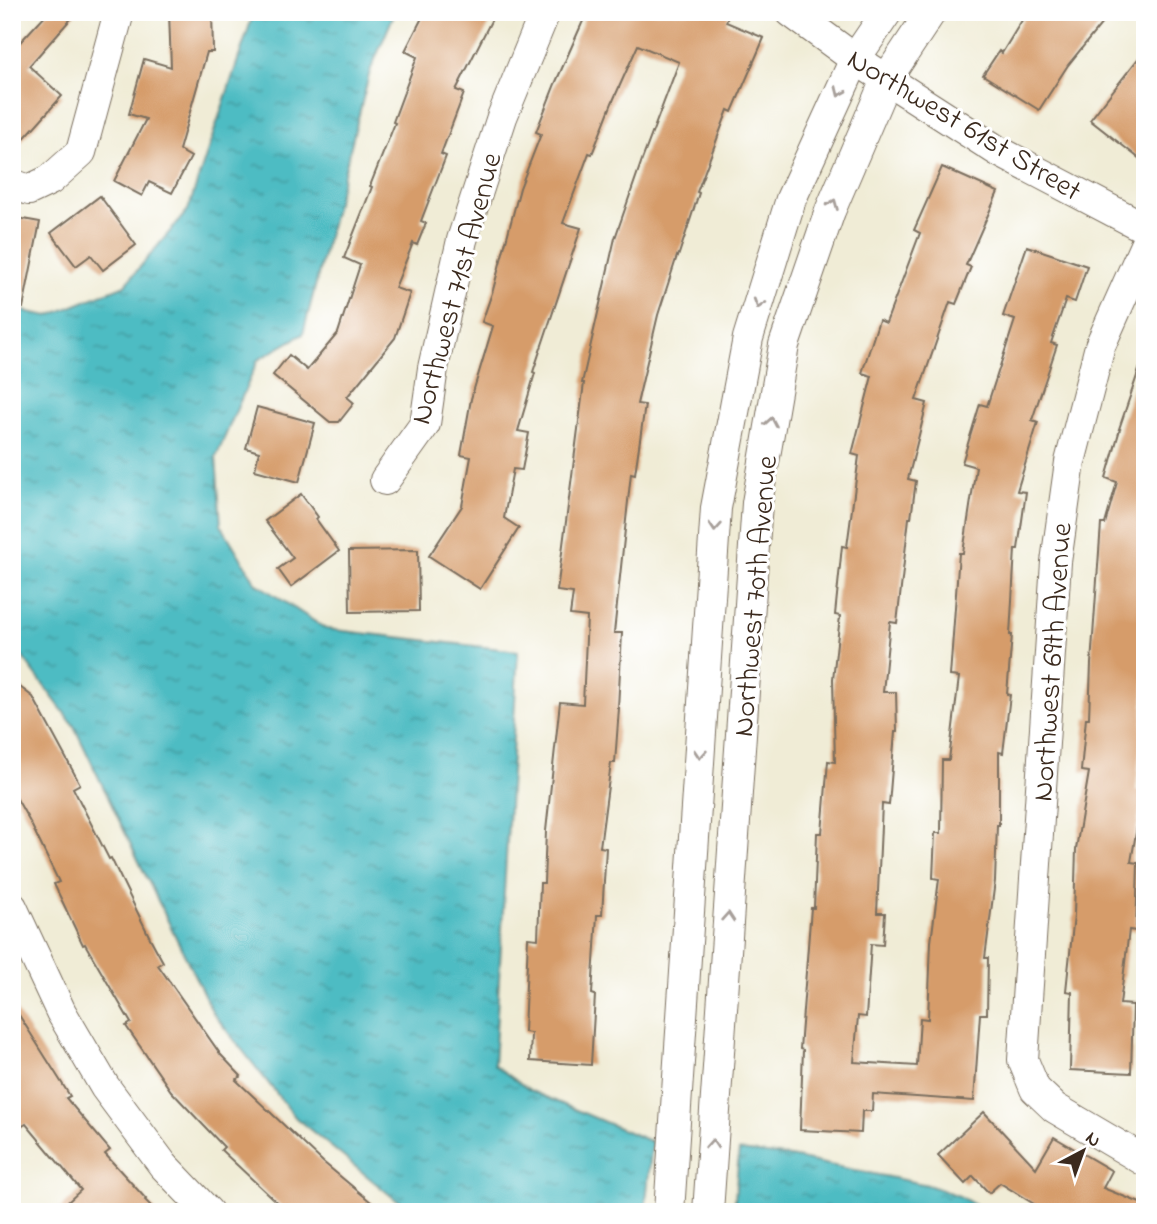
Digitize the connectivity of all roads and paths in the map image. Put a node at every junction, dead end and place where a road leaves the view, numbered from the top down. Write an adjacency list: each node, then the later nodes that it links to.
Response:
1 (119, 12): 8 (street)
2 (545, 12): 11 (street, Northwest 71st Avenue)
3 (791, 12): 6 (street, Northwest 61st Street)
4 (887, 12): 6 (street, Northwest 70th Avenue)
5 (931, 12): 7 (street, Northwest 70th Avenue)
6 (855, 60): 7 (street, Northwest 61st Street); 15 (street, Northwest 70th Avenue, one-way to 15)
7 (886, 80): 9 (street, Northwest 61st Street); 16 (street, Northwest 70th Avenue, one-way to 7)
8 (21, 187)
9 (1145, 228)
10 (1145, 245): 13 (street, Northwest 69th Avenue)
11 (385, 480)
12 (12, 907): 14 (street)
13 (1145, 1161)
14 (208, 1212)
15 (669, 1212)
16 (708, 1212)

